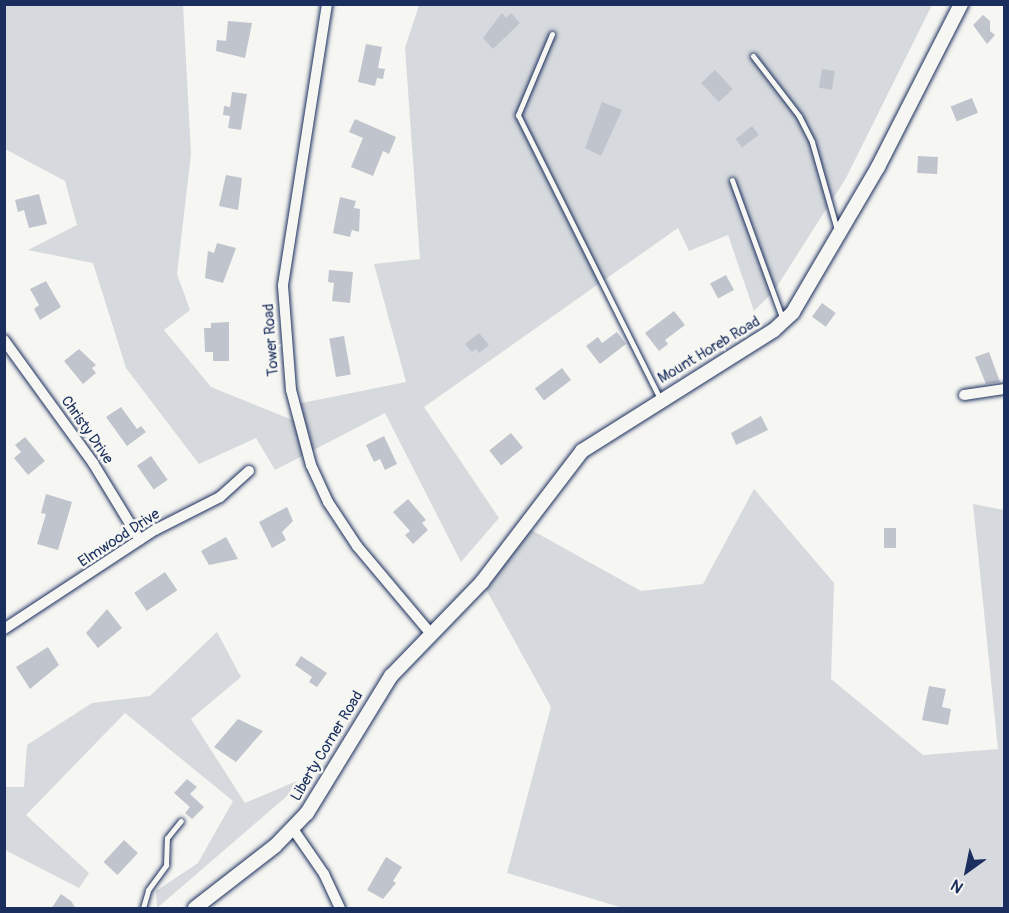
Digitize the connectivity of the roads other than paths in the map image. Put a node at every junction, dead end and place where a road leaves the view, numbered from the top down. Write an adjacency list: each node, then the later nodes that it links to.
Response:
1 (327, 4): 15 (street, Tower Road)
2 (961, 4): 6 (street, Mount Horeb Road)
3 (552, 34): 11 (lane)
4 (753, 56): 6 (lane)
5 (732, 180): 7 (lane)
6 (838, 234): 7 (street, Mount Horeb Road)
7 (784, 322): 11 (street, Mount Horeb Road)
8 (4, 340): 13 (street, Christy Drive)
9 (1005, 389): 10 (street)
10 (964, 395)
11 (660, 399): 15 (street, Mount Horeb Road)
12 (249, 471): 13 (street, Elmwood Drive)
13 (140, 540): 14 (street, Elmwood Drive)
14 (4, 629)
15 (431, 634): 16 (street, Mount Horeb Road)
16 (400, 665): 18 (street, Liberty Corner Road)
17 (181, 821): 19 (lane)
18 (292, 829): 20 (street, Liberty Corner Road); 21 (street)
19 (143, 909)
20 (195, 909)
21 (340, 909)

